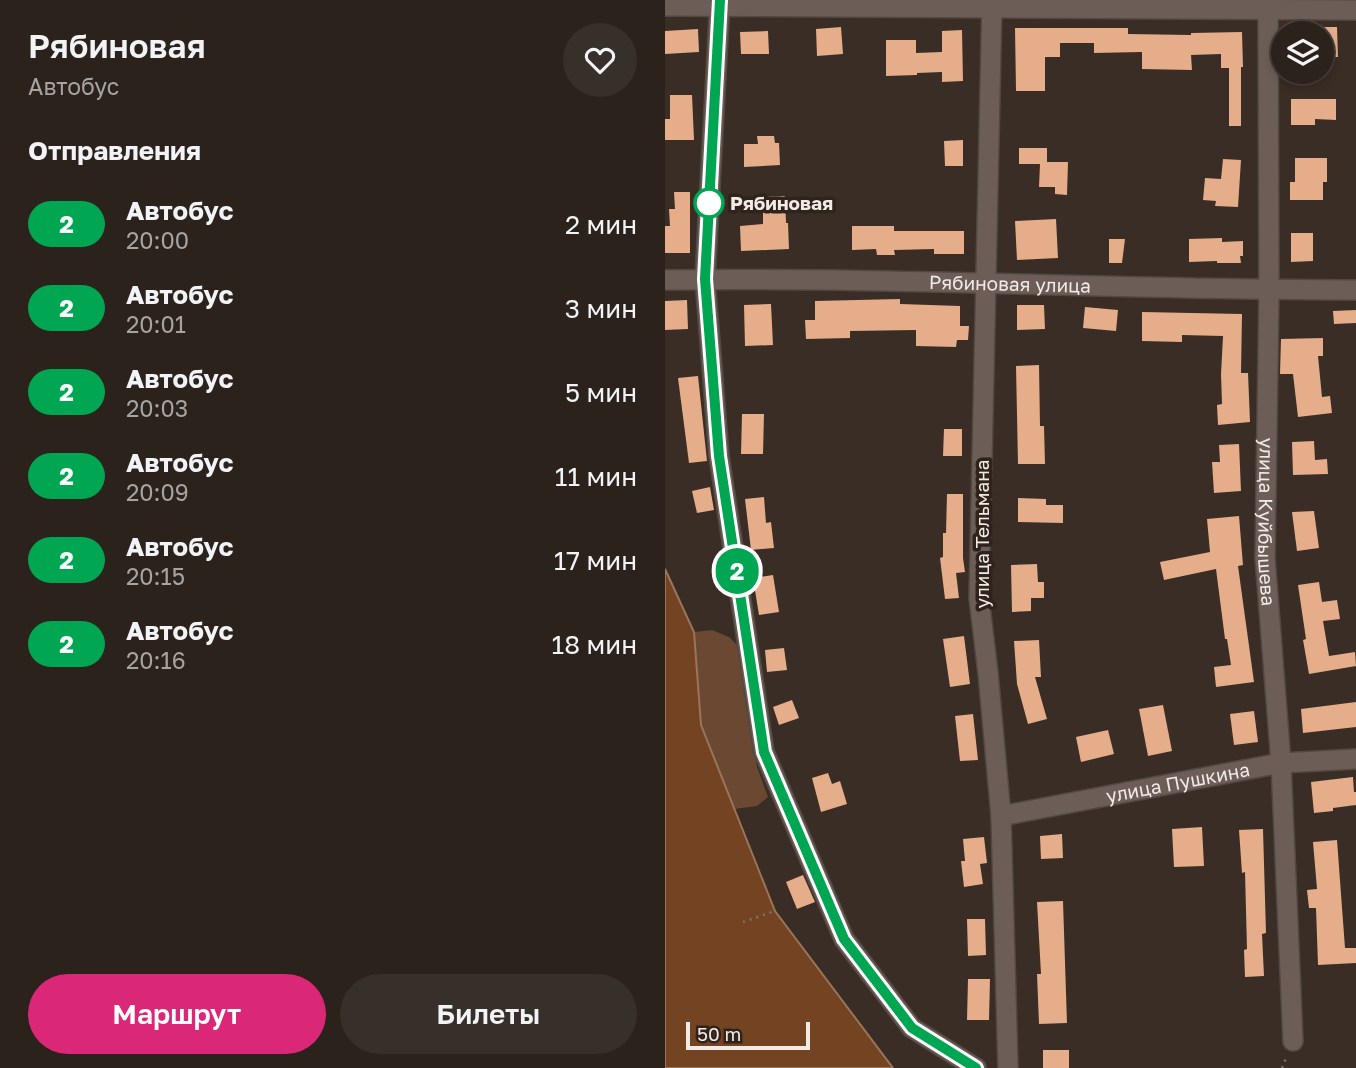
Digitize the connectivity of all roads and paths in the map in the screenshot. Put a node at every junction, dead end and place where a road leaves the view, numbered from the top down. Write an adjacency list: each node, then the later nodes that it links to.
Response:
1 (720, 3): 2 (street); 4 (street); 6 (street)
2 (992, 4): 3 (street); 8 (street, улица Тельмана)
3 (1268, 5): 5 (street); 9 (street, улица Куйбышева)
4 (665, 6)
5 (1356, 10)
6 (705, 279): 7 (street, Рябиновая улица); 8 (street, Рябиновая улица); 17 (street)
7 (665, 280)
8 (987, 283): 9 (street, Рябиновая улица); 13 (street, улица Тельмана)
9 (1269, 290): 10 (street, Рябиновая улица); 12 (street, улица Куйбышева)
10 (1356, 290)
11 (1356, 759): 12 (street, улица Пушкина)
12 (1281, 763): 13 (street, улица Пушкина); 16 (street, улица Куйбышева)
13 (1001, 816): 18 (street, улица Тельмана)
14 (775, 911): 15 (path)
15 (743, 922)
16 (1293, 1041)
17 (976, 1068)
18 (1008, 1068)

